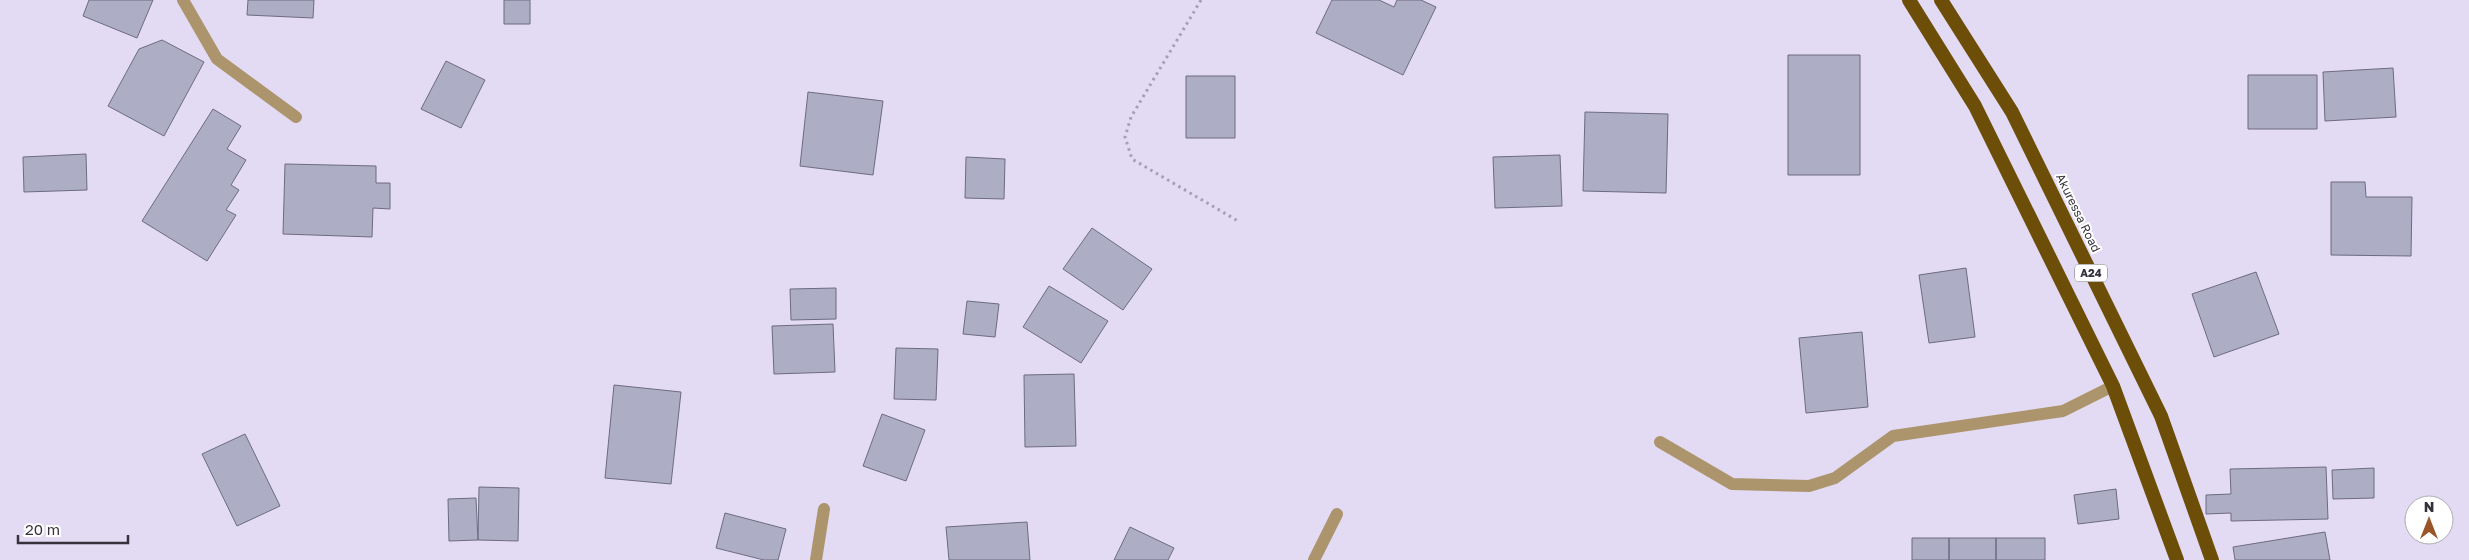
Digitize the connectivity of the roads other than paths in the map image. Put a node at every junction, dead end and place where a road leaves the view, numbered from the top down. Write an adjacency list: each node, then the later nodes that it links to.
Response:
1 (183, 0): 4 (street)
2 (1909, 0): 5 (highway, A24)
3 (1941, 0): 12 (highway, Akuressa Road / A24)
4 (296, 117)
5 (2113, 386): 6 (street); 11 (highway, A24)
6 (1660, 442)
7 (824, 509): 9 (street)
8 (1337, 514): 10 (street)
9 (816, 560)
10 (1314, 560)
11 (2176, 560)
12 (2212, 560)

